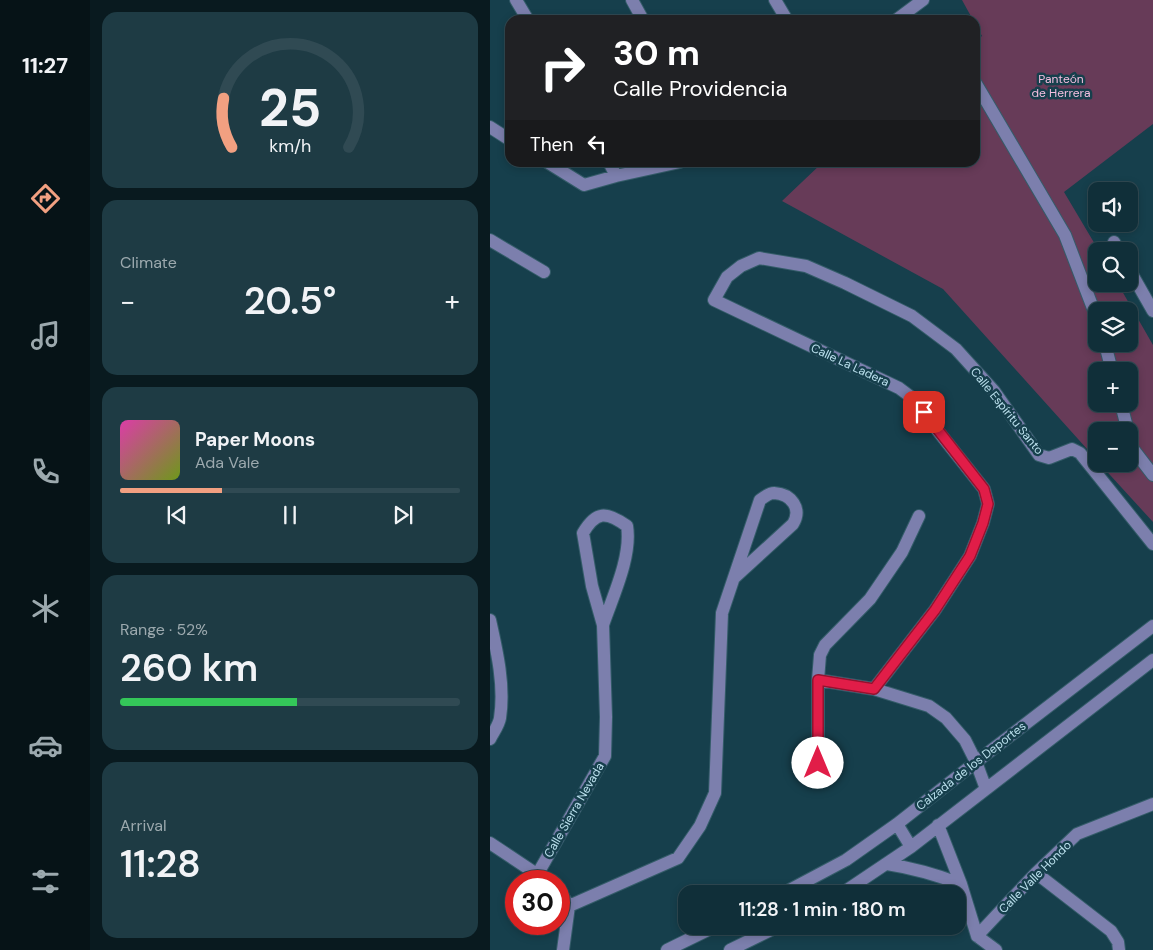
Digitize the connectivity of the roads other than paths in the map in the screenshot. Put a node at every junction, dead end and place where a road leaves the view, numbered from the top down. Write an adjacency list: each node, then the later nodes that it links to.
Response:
1 (516, 0): 5 (street)
2 (632, 0): 6 (street)
3 (775, 0): 7 (street)
4 (923, 0): 8 (street)
5 (525, 15)
6 (640, 15)
7 (784, 15)
8 (903, 15)
9 (980, 90): 20 (street)
10 (490, 128): 11 (street)
11 (505, 137)
12 (555, 167): 15 (street)
13 (612, 167): 15 (street)
14 (657, 167): 15 (street)
15 (616, 176)
16 (490, 240): 17 (street)
17 (544, 272)
18 (1138, 282): 21 (street)
19 (714, 300): 25 (street, Calle Espíritu Santo); 33 (street, Calle La Ladera)
20 (1091, 302)
21 (1152, 304)
22 (1138, 455): 23 (street)
23 (1153, 474)
24 (919, 516): 32 (street)
25 (1153, 544)
26 (735, 577): 26 (street); 50 (street)
27 (490, 620): 30 (street)
28 (603, 625): 28 (street, Calle Sierra Nevada); 45 (street, Calle Sierra Nevada)
29 (1153, 626): 35 (street, Calzada de los Deportes)
30 (493, 641): 34 (street)
31 (1153, 660): 37 (street)
32 (818, 680): 33 (street); 36 (street)
33 (874, 689): 35 (street)
34 (490, 739)
35 (976, 762): 37 (street); 39 (street, Calzada de los Deportes)
36 (818, 763)
37 (986, 789): 40 (street)
38 (1151, 809): 46 (street, Calle Valle Hondo)
39 (898, 824): 42 (street); 48 (street, Calzada de los Deportes)
40 (938, 825): 42 (street); 47 (street)
41 (490, 843): 44 (street)
42 (911, 846): 43 (street)
43 (887, 864): 47 (street); 49 (street)
44 (530, 870)
45 (546, 870)
46 (1036, 873): 54 (street, Calle Valle Hondo); 59 (street)
47 (961, 884): 54 (street)
48 (799, 885)
49 (855, 885)
50 (570, 906)
51 (565, 935): 55 (street)
52 (698, 935): 56 (street)
53 (761, 935): 57 (street)
54 (978, 936): 58 (street)
55 (563, 950)
56 (667, 950)
57 (730, 950)
58 (996, 950)
59 (1119, 950)

